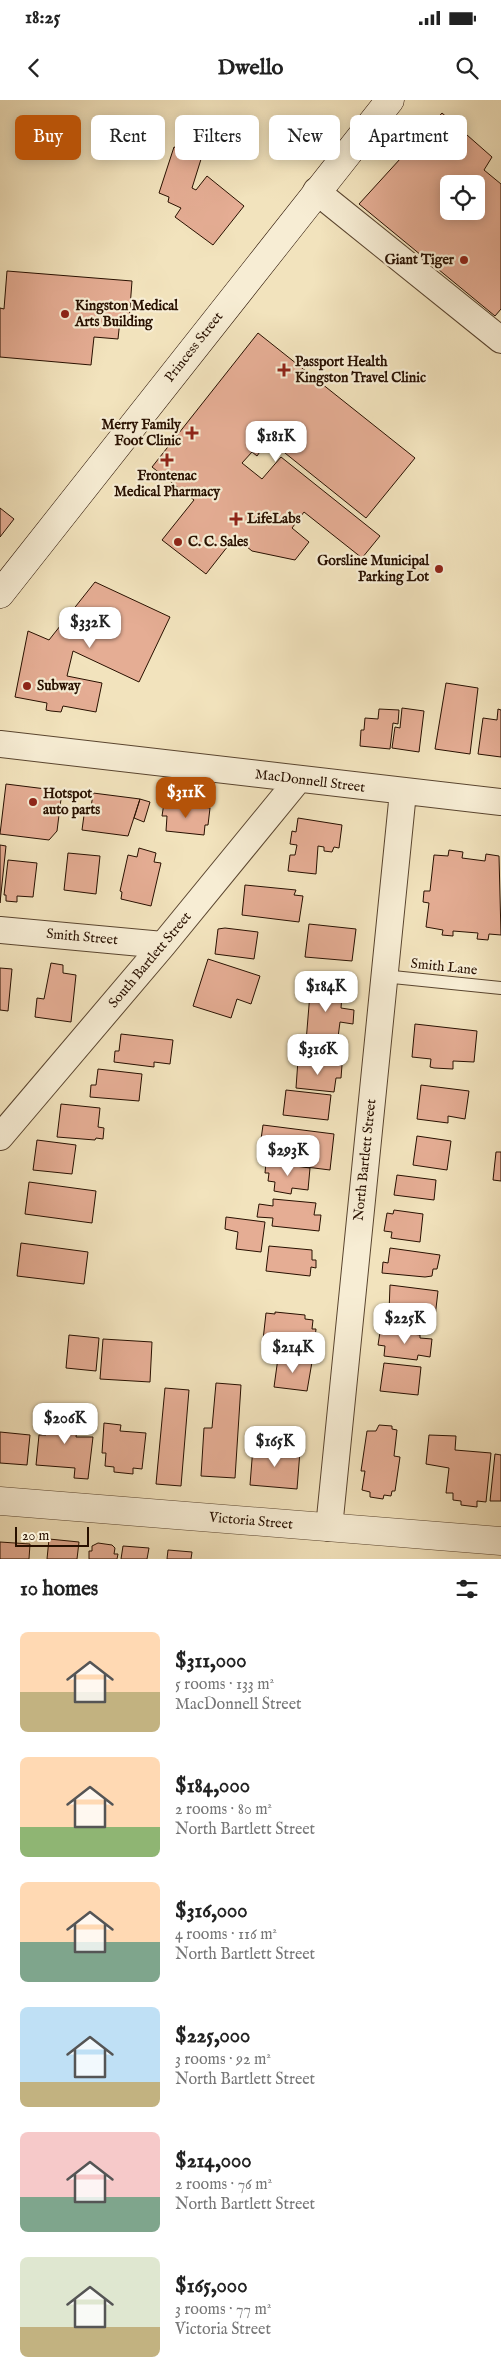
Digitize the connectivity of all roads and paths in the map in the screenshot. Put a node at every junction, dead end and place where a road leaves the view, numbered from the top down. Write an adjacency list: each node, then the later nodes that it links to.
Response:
1 (390, 100): 2 (main road, Princess Street)
2 (316, 191): 3 (street); 4 (main road, Princess Street)
3 (501, 340)
4 (0, 594)
5 (0, 744): 6 (street, MacDonnell Street)
6 (298, 780): 7 (street, MacDonnell Street); 10 (street, South Bartlett Street)
7 (403, 792): 8 (street, MacDonnell Street); 11 (street, North Bartlett Street)
8 (501, 802)
9 (0, 930): 10 (street, Smith Street)
10 (163, 945): 13 (street, South Bartlett Street)
11 (383, 976): 12 (lane, Smith Lane); 15 (street, North Bartlett Street)
12 (501, 988)
13 (0, 1137)
14 (0, 1501): 15 (main road, Victoria Street)
15 (329, 1528): 16 (main road, Victoria Street)
16 (501, 1541)

